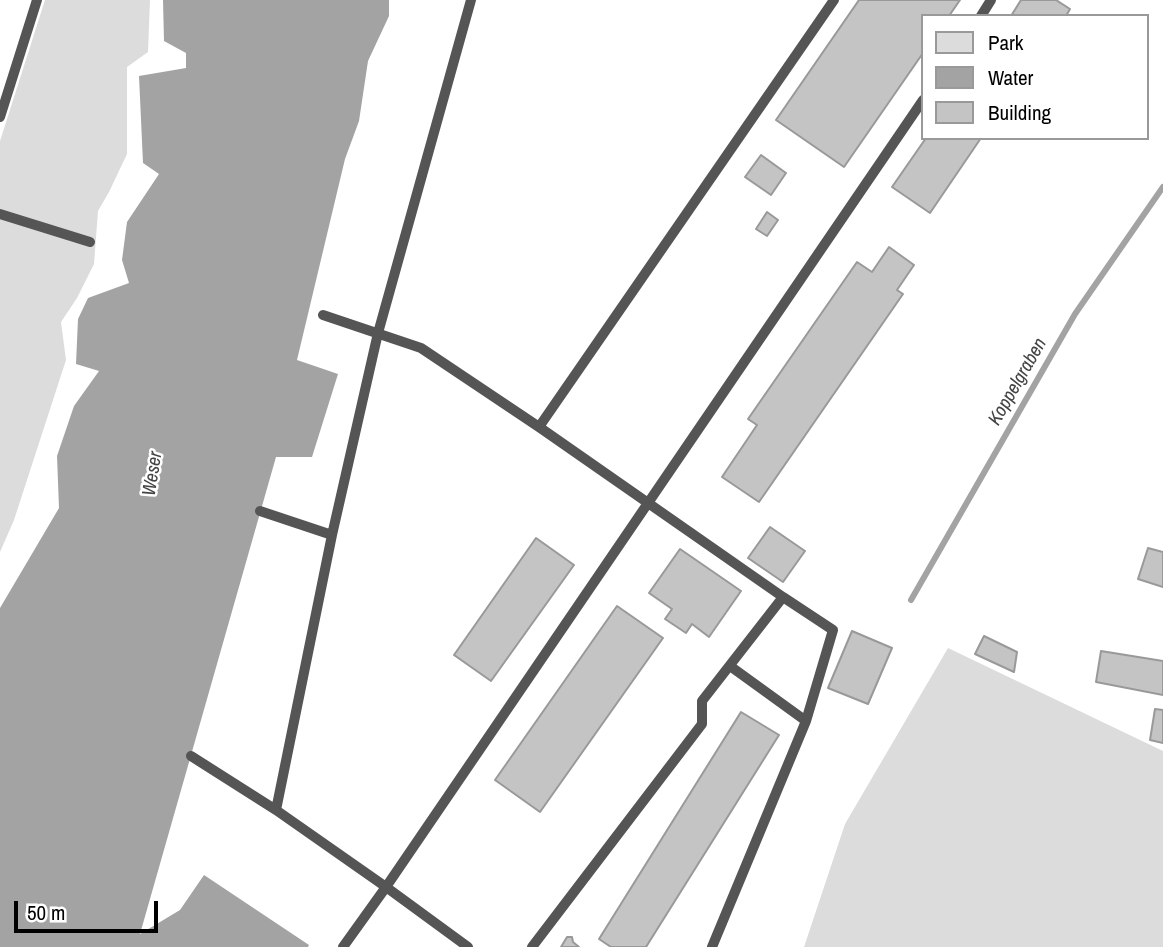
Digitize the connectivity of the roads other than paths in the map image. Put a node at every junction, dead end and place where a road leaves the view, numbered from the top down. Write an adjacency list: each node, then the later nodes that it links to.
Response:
1 (37, 0): 5 (lane)
2 (471, 0): 9 (lane)
3 (834, 0): 10 (lane)
4 (922, 101): 11 (lane)
5 (0, 117)
6 (0, 214): 7 (lane)
7 (90, 242)
8 (323, 315): 9 (lane)
9 (379, 333): 10 (lane); 13 (lane)
10 (539, 426): 11 (lane)
11 (648, 503): 14 (lane); 19 (lane)
12 (260, 511): 13 (lane)
13 (332, 535): 18 (lane)
14 (783, 597): 15 (lane); 16 (lane)
15 (730, 666): 16 (lane); 22 (lane)
16 (806, 721): 23 (lane)
17 (191, 756): 18 (lane)
18 (276, 810): 19 (lane)
19 (386, 887): 20 (lane); 21 (lane)
20 (344, 947)
21 (468, 947)
22 (532, 947)
23 (712, 947)

